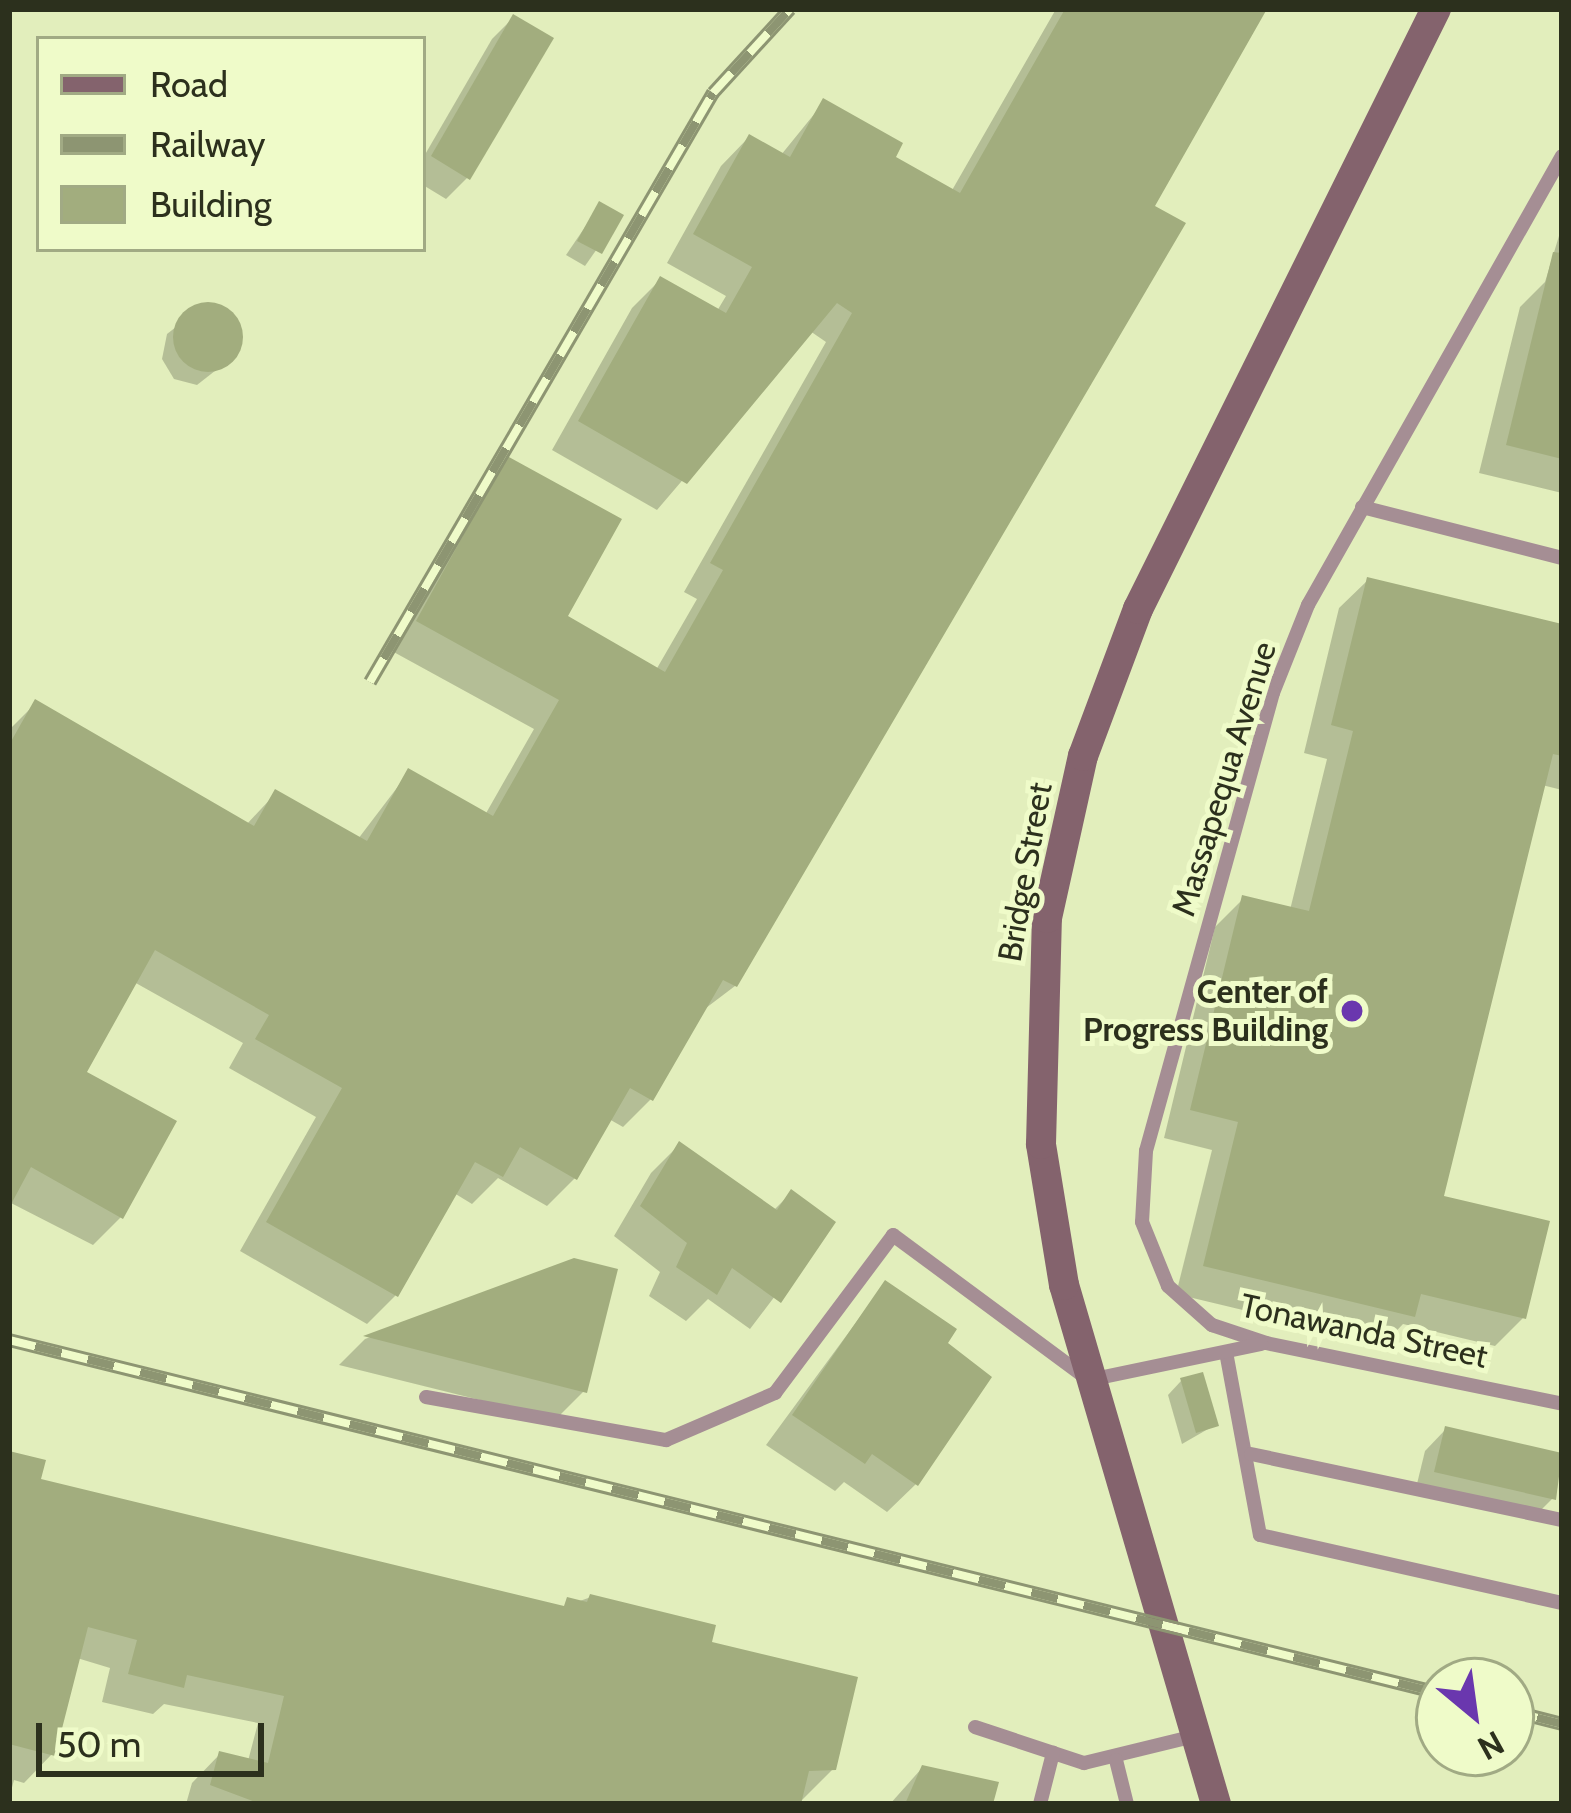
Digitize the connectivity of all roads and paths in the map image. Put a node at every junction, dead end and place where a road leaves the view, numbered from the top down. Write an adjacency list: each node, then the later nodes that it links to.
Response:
1 (1436, 9): 8 (main road, Bridge Street)
2 (1562, 156): 3 (lane, Massapequa Avenue)
3 (1362, 507): 4 (lane); 5 (lane, Massapequa Avenue)
4 (1562, 558)
5 (1168, 1286): 6 (lane, Tonawanda Street)
6 (1266, 1343): 7 (lane); 10 (lane, Tonawanda Street)
7 (1226, 1352): 8 (lane); 11 (lane)
8 (1090, 1380): 9 (lane); 15 (main road, Bridge Street)
9 (426, 1397)
10 (1562, 1404)
11 (1251, 1454): 12 (lane); 13 (lane)
12 (1562, 1520)
13 (1562, 1603)
14 (975, 1727): 16 (lane)
15 (1195, 1736): 17 (lane); 20 (main road, Bridge Street)
16 (1053, 1753): 17 (lane); 18 (lane)
17 (1116, 1760): 19 (lane)
18 (1040, 1804)
19 (1127, 1804)
20 (1216, 1804)

